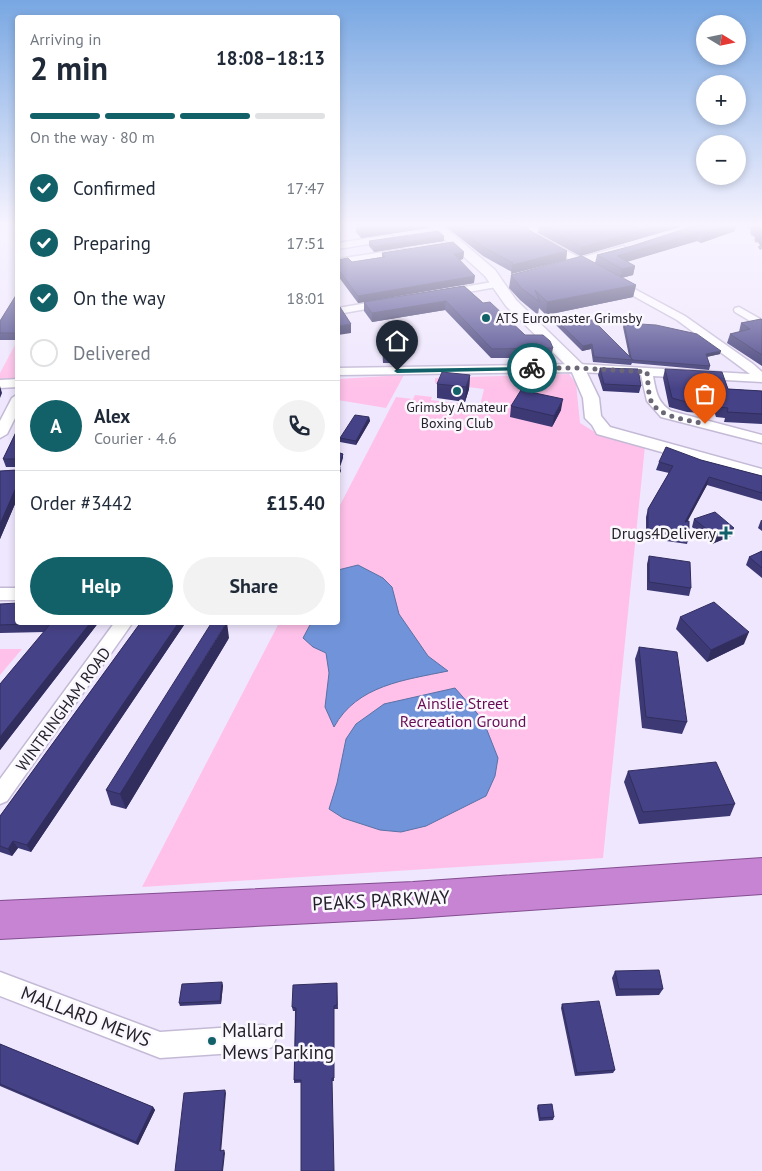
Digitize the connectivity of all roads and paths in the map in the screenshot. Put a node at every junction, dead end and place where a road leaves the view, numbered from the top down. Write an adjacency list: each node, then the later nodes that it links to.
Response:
1 (500, 280): 3 (street)
2 (613, 280): 12 (street)
3 (503, 282): 4 (street); 9 (street)
4 (432, 295)
5 (394, 301): 7 (street)
6 (739, 310): 8 (street)
7 (340, 311)
8 (762, 325)
9 (578, 368): 10 (street); 11 (street); 18 (street)
10 (340, 372)
11 (647, 372): 12 (street); 17 (street)
12 (761, 378)
13 (15, 383): 14 (street)
14 (0, 384)
15 (15, 404): 16 (street)
16 (0, 434)
17 (762, 439)
18 (762, 475)
19 (0, 594): 20 (street)
20 (15, 594)
21 (123, 625): 22 (street, WINTRINGHAM ROAD)
22 (0, 795)
23 (762, 876): 24 (highway, PEAKS PARKWAY)
24 (0, 920)
25 (0, 984): 26 (street, MALLARD MEWS)
26 (263, 1038)

